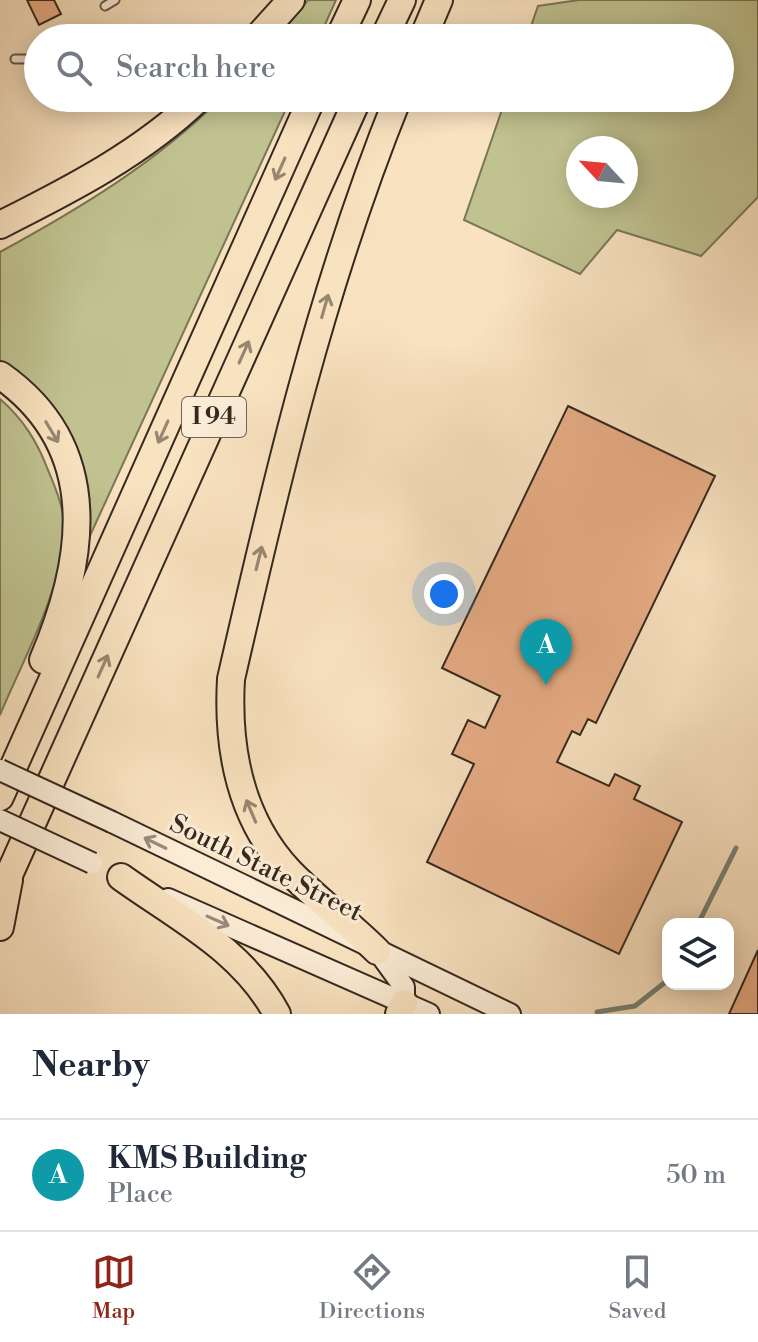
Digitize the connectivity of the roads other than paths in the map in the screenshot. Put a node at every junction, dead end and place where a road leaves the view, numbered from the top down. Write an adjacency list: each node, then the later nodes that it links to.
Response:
1 (115, 0): 6 (lane)
2 (291, 0): 7 (highway)
3 (357, 0): 8 (highway)
4 (402, 0): 9 (highway)
5 (439, 0): 10 (highway)
6 (105, 6)
7 (270, 24)
8 (346, 24)
9 (391, 24)
10 (429, 24)
11 (15, 59): 12 (lane)
12 (24, 59)
13 (181, 112): 17 (highway)
14 (306, 112): 21 (highway, I 94, one-way to 21)
15 (352, 112): 24 (highway, I 94, one-way to 15)
16 (393, 112): 26 (highway, one-way to 16)
17 (0, 225)
18 (0, 375): 19 (highway, one-way to 19)
19 (0, 761)
20 (0, 770): 26 (main road, South State Street, one-way to 20, bridge)
21 (0, 797)
22 (0, 820): 23 (main road, bridge)
23 (121, 877): 27 (main road, one-way to 27); 28 (highway)
24 (5, 883): 25 (highway)
25 (0, 927)
26 (377, 951): 27 (main road); 30 (main road, South State Street)
27 (402, 1008): 29 (main road)
28 (277, 1014)
29 (429, 1014)
30 (510, 1014)

